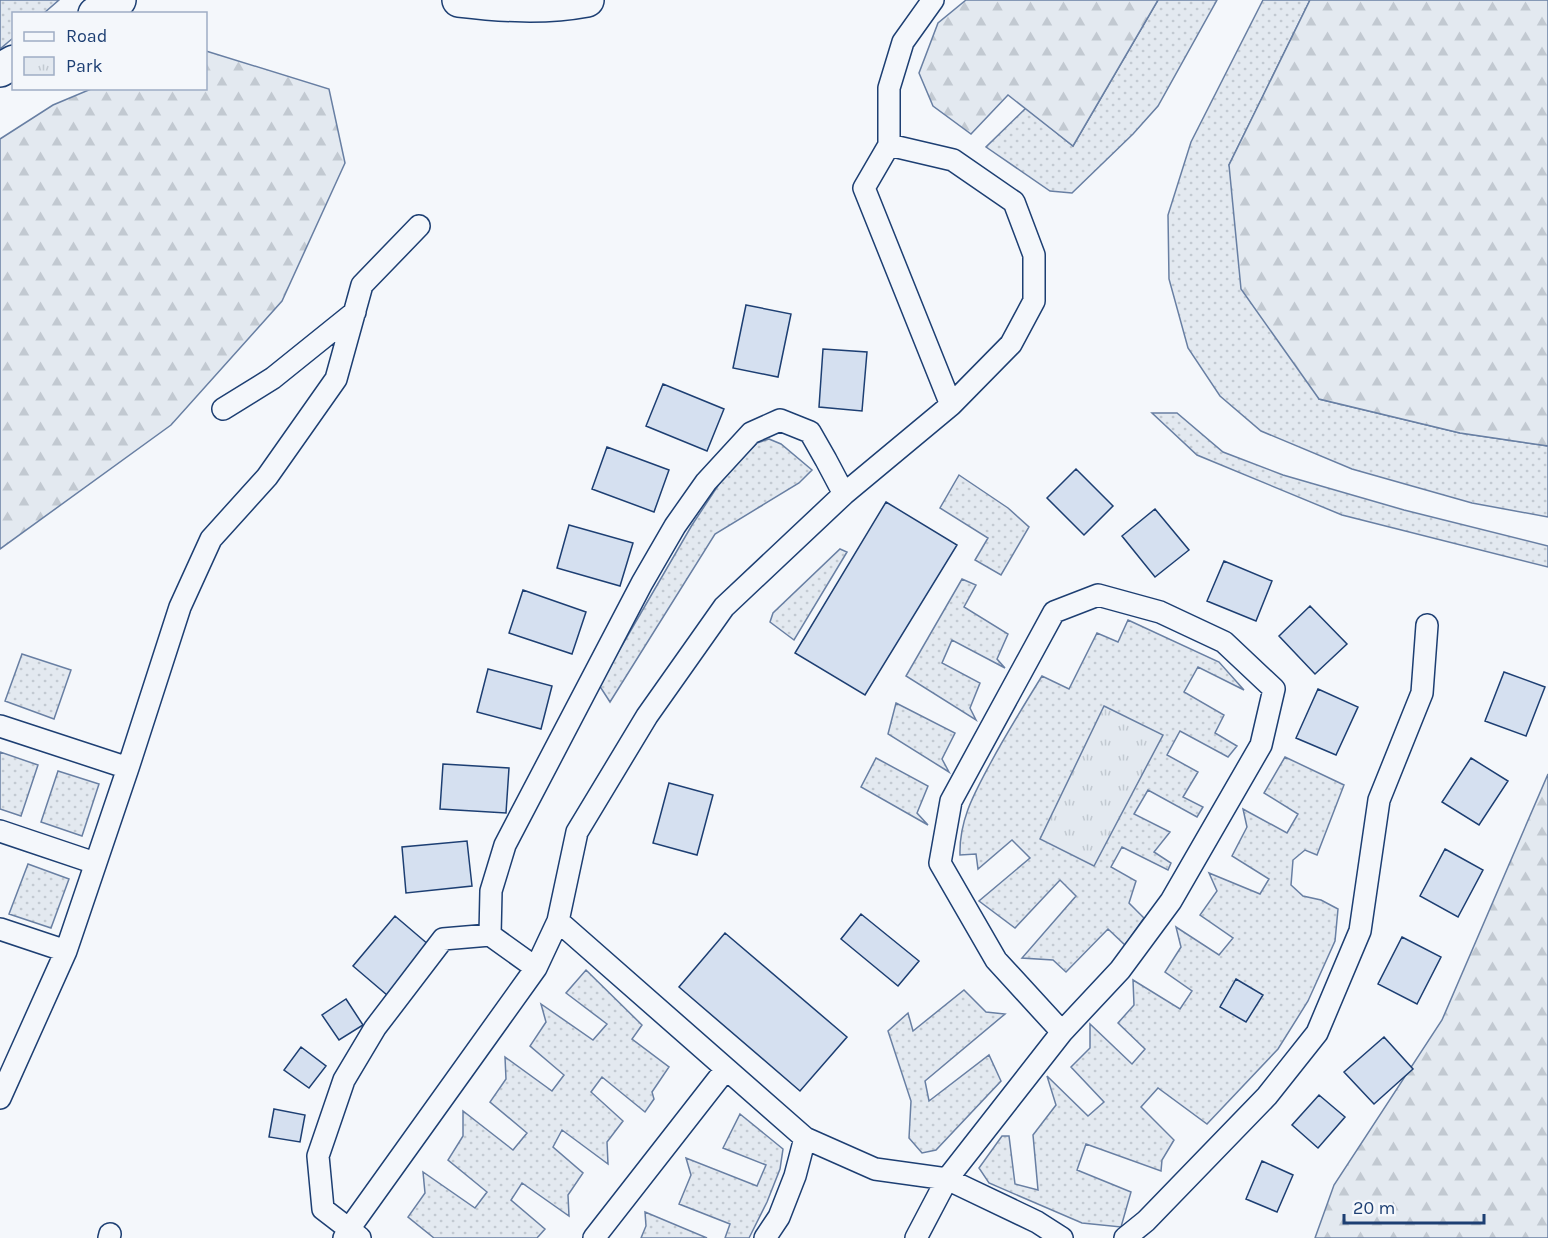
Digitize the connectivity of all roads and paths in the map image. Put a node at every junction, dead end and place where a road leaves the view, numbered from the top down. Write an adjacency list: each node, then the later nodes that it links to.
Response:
1 (118, 0): 6 (street)
2 (459, 0): 5 (street)
3 (587, 0): 5 (street)
4 (933, 0): 7 (lane)
5 (502, 2)
6 (98, 12)
7 (889, 145): 10 (lane); 10 (lane)
8 (419, 226): 9 (lane)
9 (355, 312): 11 (lane); 15 (lane)
10 (951, 405): 12 (lane)
11 (223, 409)
12 (844, 494): 18 (lane); 20 (lane)
13 (1427, 625): 33 (lane)
14 (0, 726): 15 (lane)
15 (128, 768): 17 (lane)
16 (0, 831): 17 (lane)
17 (95, 863): 21 (lane)
18 (558, 921): 22 (lane); 24 (lane)
19 (0, 929): 21 (lane)
20 (490, 935): 22 (lane); 28 (lane)
21 (66, 951): 25 (lane)
22 (536, 968): 28 (lane)
23 (1062, 1032): 23 (lane); 27 (lane)
24 (726, 1069): 26 (lane); 29 (lane)
25 (0, 1098)
26 (805, 1138): 27 (lane); 30 (lane)
27 (947, 1179): 31 (lane); 32 (lane)
28 (351, 1235)
29 (594, 1238)
30 (765, 1238)
31 (916, 1238)
32 (1062, 1238)
33 (1125, 1238)

